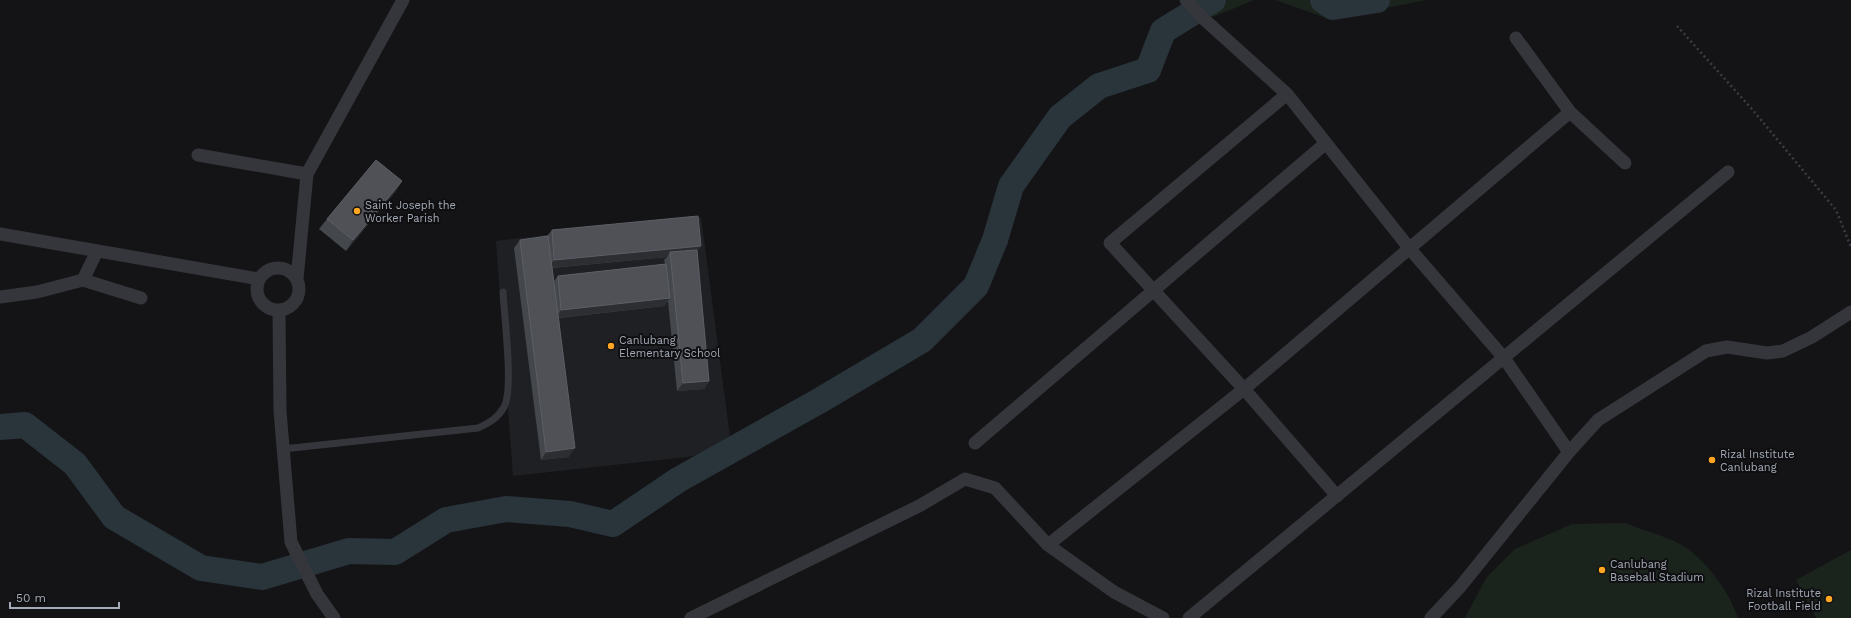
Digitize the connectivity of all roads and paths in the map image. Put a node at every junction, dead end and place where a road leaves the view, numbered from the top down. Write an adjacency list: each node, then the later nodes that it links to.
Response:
1 (403, 0): 11 (street)
2 (1186, 0): 5 (street)
3 (1677, 26): 13 (path)
4 (1516, 38): 6 (street)
5 (1287, 94): 7 (street); 19 (street)
6 (1570, 112): 9 (street); 14 (street)
7 (1326, 143): 14 (street); 19 (street)
8 (198, 155): 11 (street)
9 (1625, 163)
10 (1728, 172): 25 (street)
11 (307, 174): 17 (street)
12 (0, 234): 15 (street)
13 (1851, 247)
14 (1410, 249): 25 (street); 26 (street)
15 (97, 252): 16 (street); 18 (street)
16 (259, 279): 17 (street); 23 (street)
17 (297, 279): 23 (street)
18 (84, 280): 21 (street); 22 (street)
19 (1154, 290): 26 (street); 27 (street)
20 (503, 292): 28 (lane)
21 (0, 297)
22 (141, 298)
23 (279, 311): 28 (street)
24 (1851, 312): 29 (street)
25 (1504, 358): 29 (street); 30 (street)
26 (1244, 389): 30 (street); 31 (street)
27 (975, 443)
28 (283, 449): 32 (street)
29 (1569, 452): 36 (street)
30 (1337, 496): 35 (street)
31 (1048, 545): 33 (street); 34 (street)
32 (334, 618)
33 (691, 618)
34 (1162, 618)
35 (1189, 618)
36 (1431, 618)

